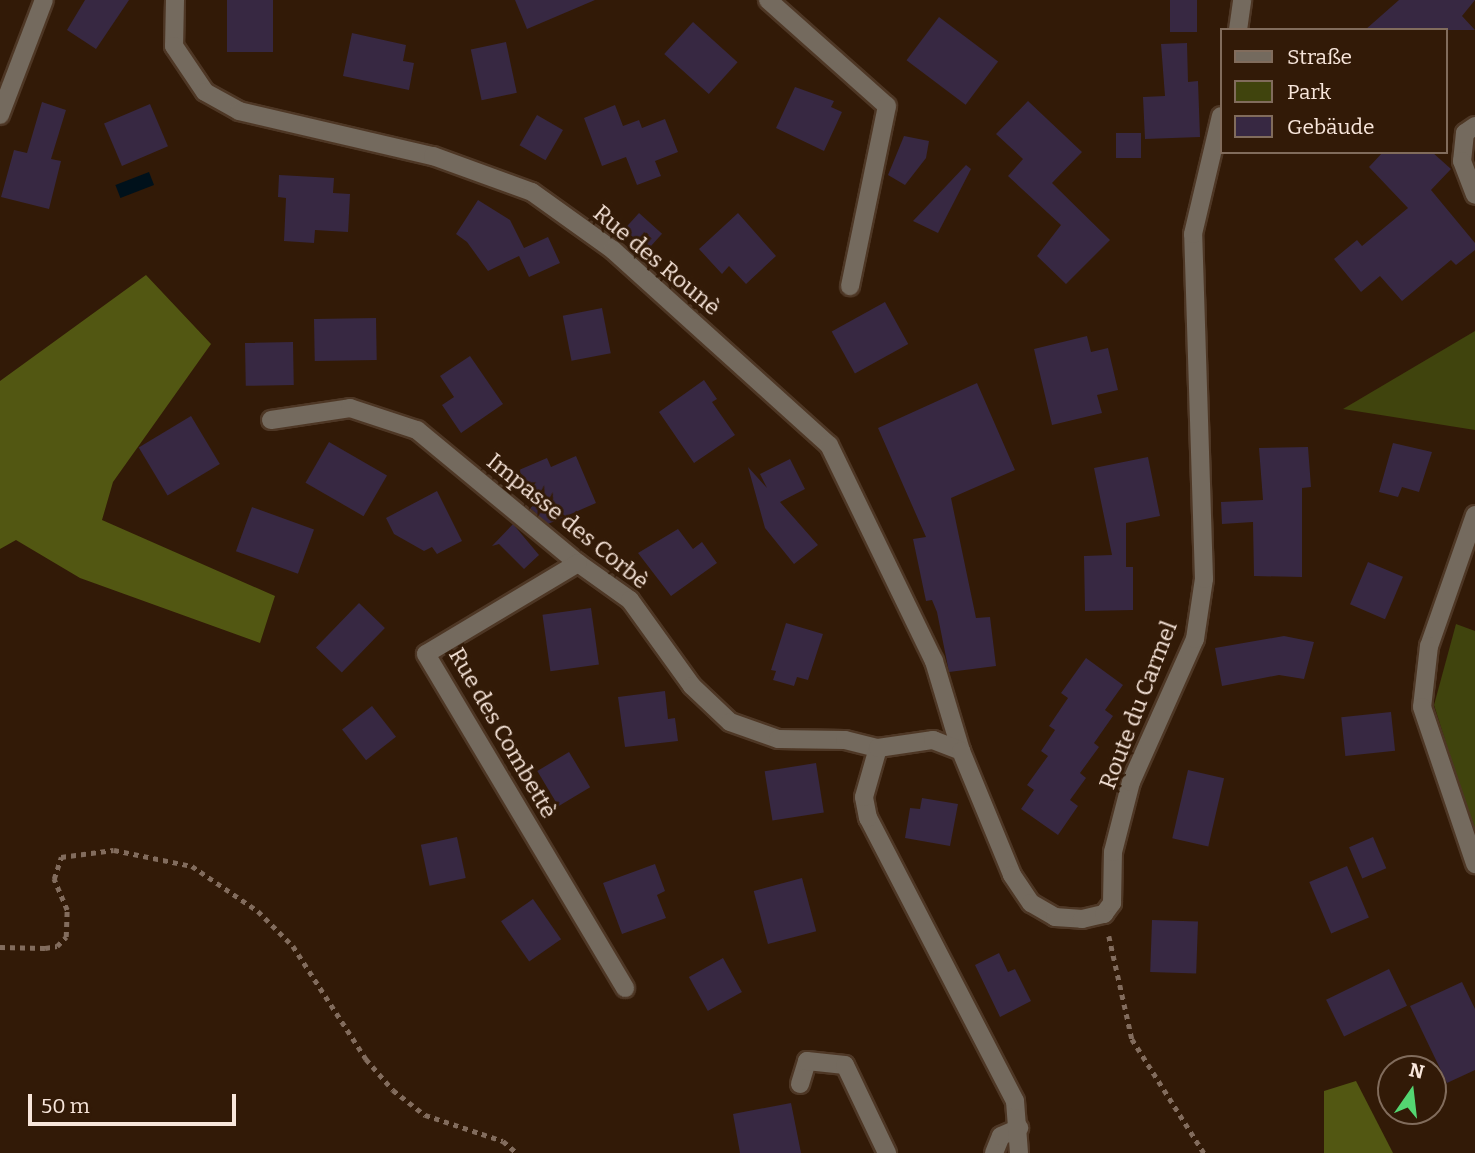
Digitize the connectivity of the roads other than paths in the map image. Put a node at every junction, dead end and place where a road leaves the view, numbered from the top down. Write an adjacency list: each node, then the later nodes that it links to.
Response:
1 (44, 0): 6 (street)
2 (175, 0): 15 (street, Rue des Rounè)
3 (768, 0): 10 (street)
4 (1242, 0): 5 (street)
5 (1238, 28)
6 (0, 116)
7 (1220, 120): 15 (street, Route du Carmel)
8 (1475, 126): 9 (street)
9 (1475, 195)
10 (850, 286)
11 (271, 420): 13 (street, Impasse des Corbè)
12 (1475, 515): 16 (street)
13 (578, 563): 14 (street, Impasse des Corbè); 17 (street, Rue des Combettè)
14 (878, 748): 15 (street); 19 (street)
15 (961, 751)
16 (1475, 864)
17 (625, 988)
18 (800, 1084): 20 (street)
19 (1019, 1128): 21 (street); 22 (street)
20 (887, 1153)
21 (994, 1153)
22 (1019, 1153)

